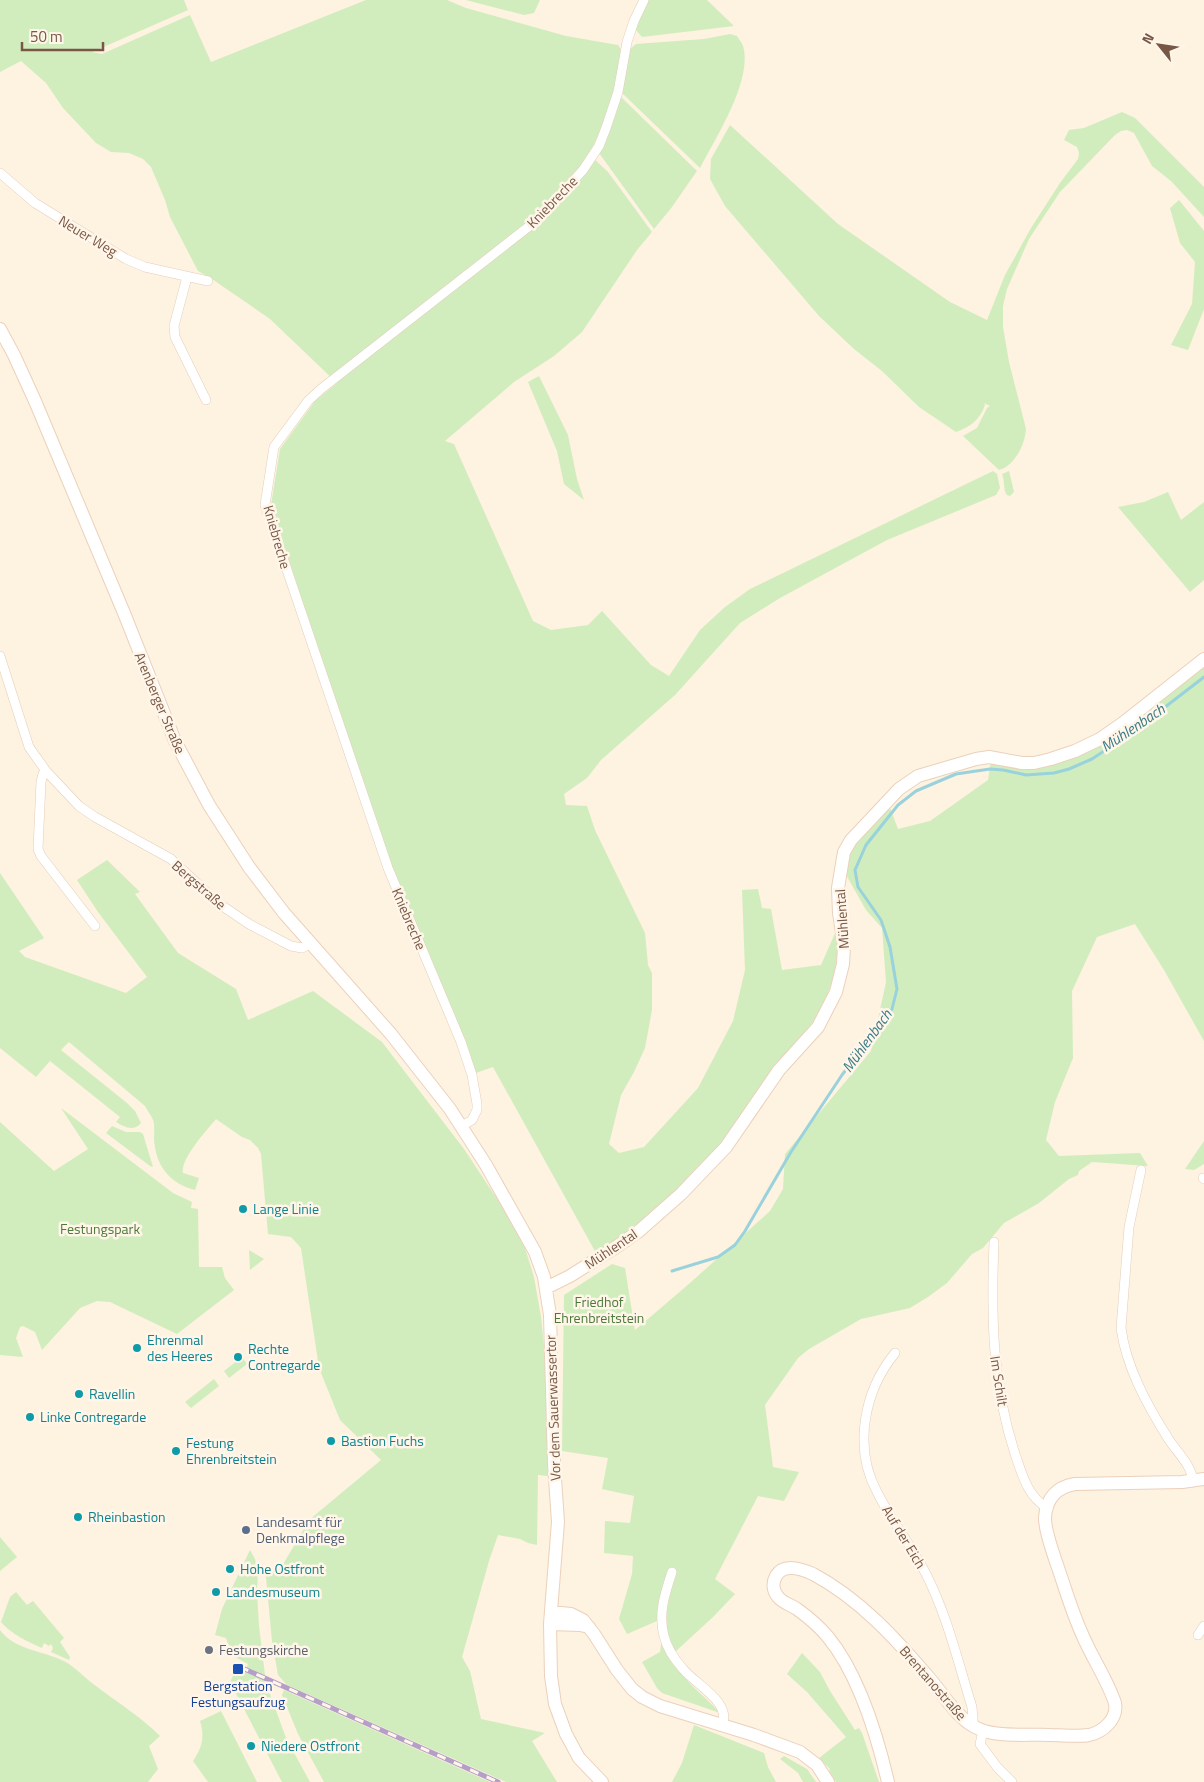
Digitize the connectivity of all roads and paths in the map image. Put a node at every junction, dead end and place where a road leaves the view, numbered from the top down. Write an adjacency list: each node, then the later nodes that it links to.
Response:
1 (644, 0): 13 (street, Kniebreche)
2 (0, 173): 3 (street, Neuer Weg)
3 (187, 277): 4 (street, Neuer Weg); 6 (street)
4 (208, 282)
5 (0, 329): 11 (street, Arenberger Straße)
6 (206, 400)
7 (0, 656): 9 (street, Bergstraße)
8 (1204, 659): 16 (street, Mühlental)
9 (46, 771): 10 (street); 11 (street, Bergstraße)
10 (95, 926)
11 (311, 943): 12 (street, Arenberger Straße)
12 (390, 1034): 13 (street, Vor dem Sauerwassertor)
13 (462, 1126): 16 (street, Vor dem Sauerwassertor)
14 (1141, 1170): 18 (street)
15 (994, 1242): 19 (street, Im Schilt)
16 (546, 1288): 21 (street, Vor dem Sauerwassertor)
17 (895, 1353): 24 (street, Auf der Eich)
18 (1199, 1480): 19 (street)
19 (1047, 1508): 26 (street, Brentanostraße)
20 (672, 1572): 25 (street)
21 (550, 1618): 25 (street); 27 (street, Vor dem Sauerwassertor)
22 (1204, 1626): 23 (street)
23 (1198, 1634)
24 (970, 1724): 26 (street, Brentanostraße); 29 (street, Brentanostraße)
25 (722, 1725): 28 (street)
26 (983, 1730): 30 (street)
27 (602, 1782)
28 (828, 1782)
29 (888, 1782)
30 (1012, 1782)

